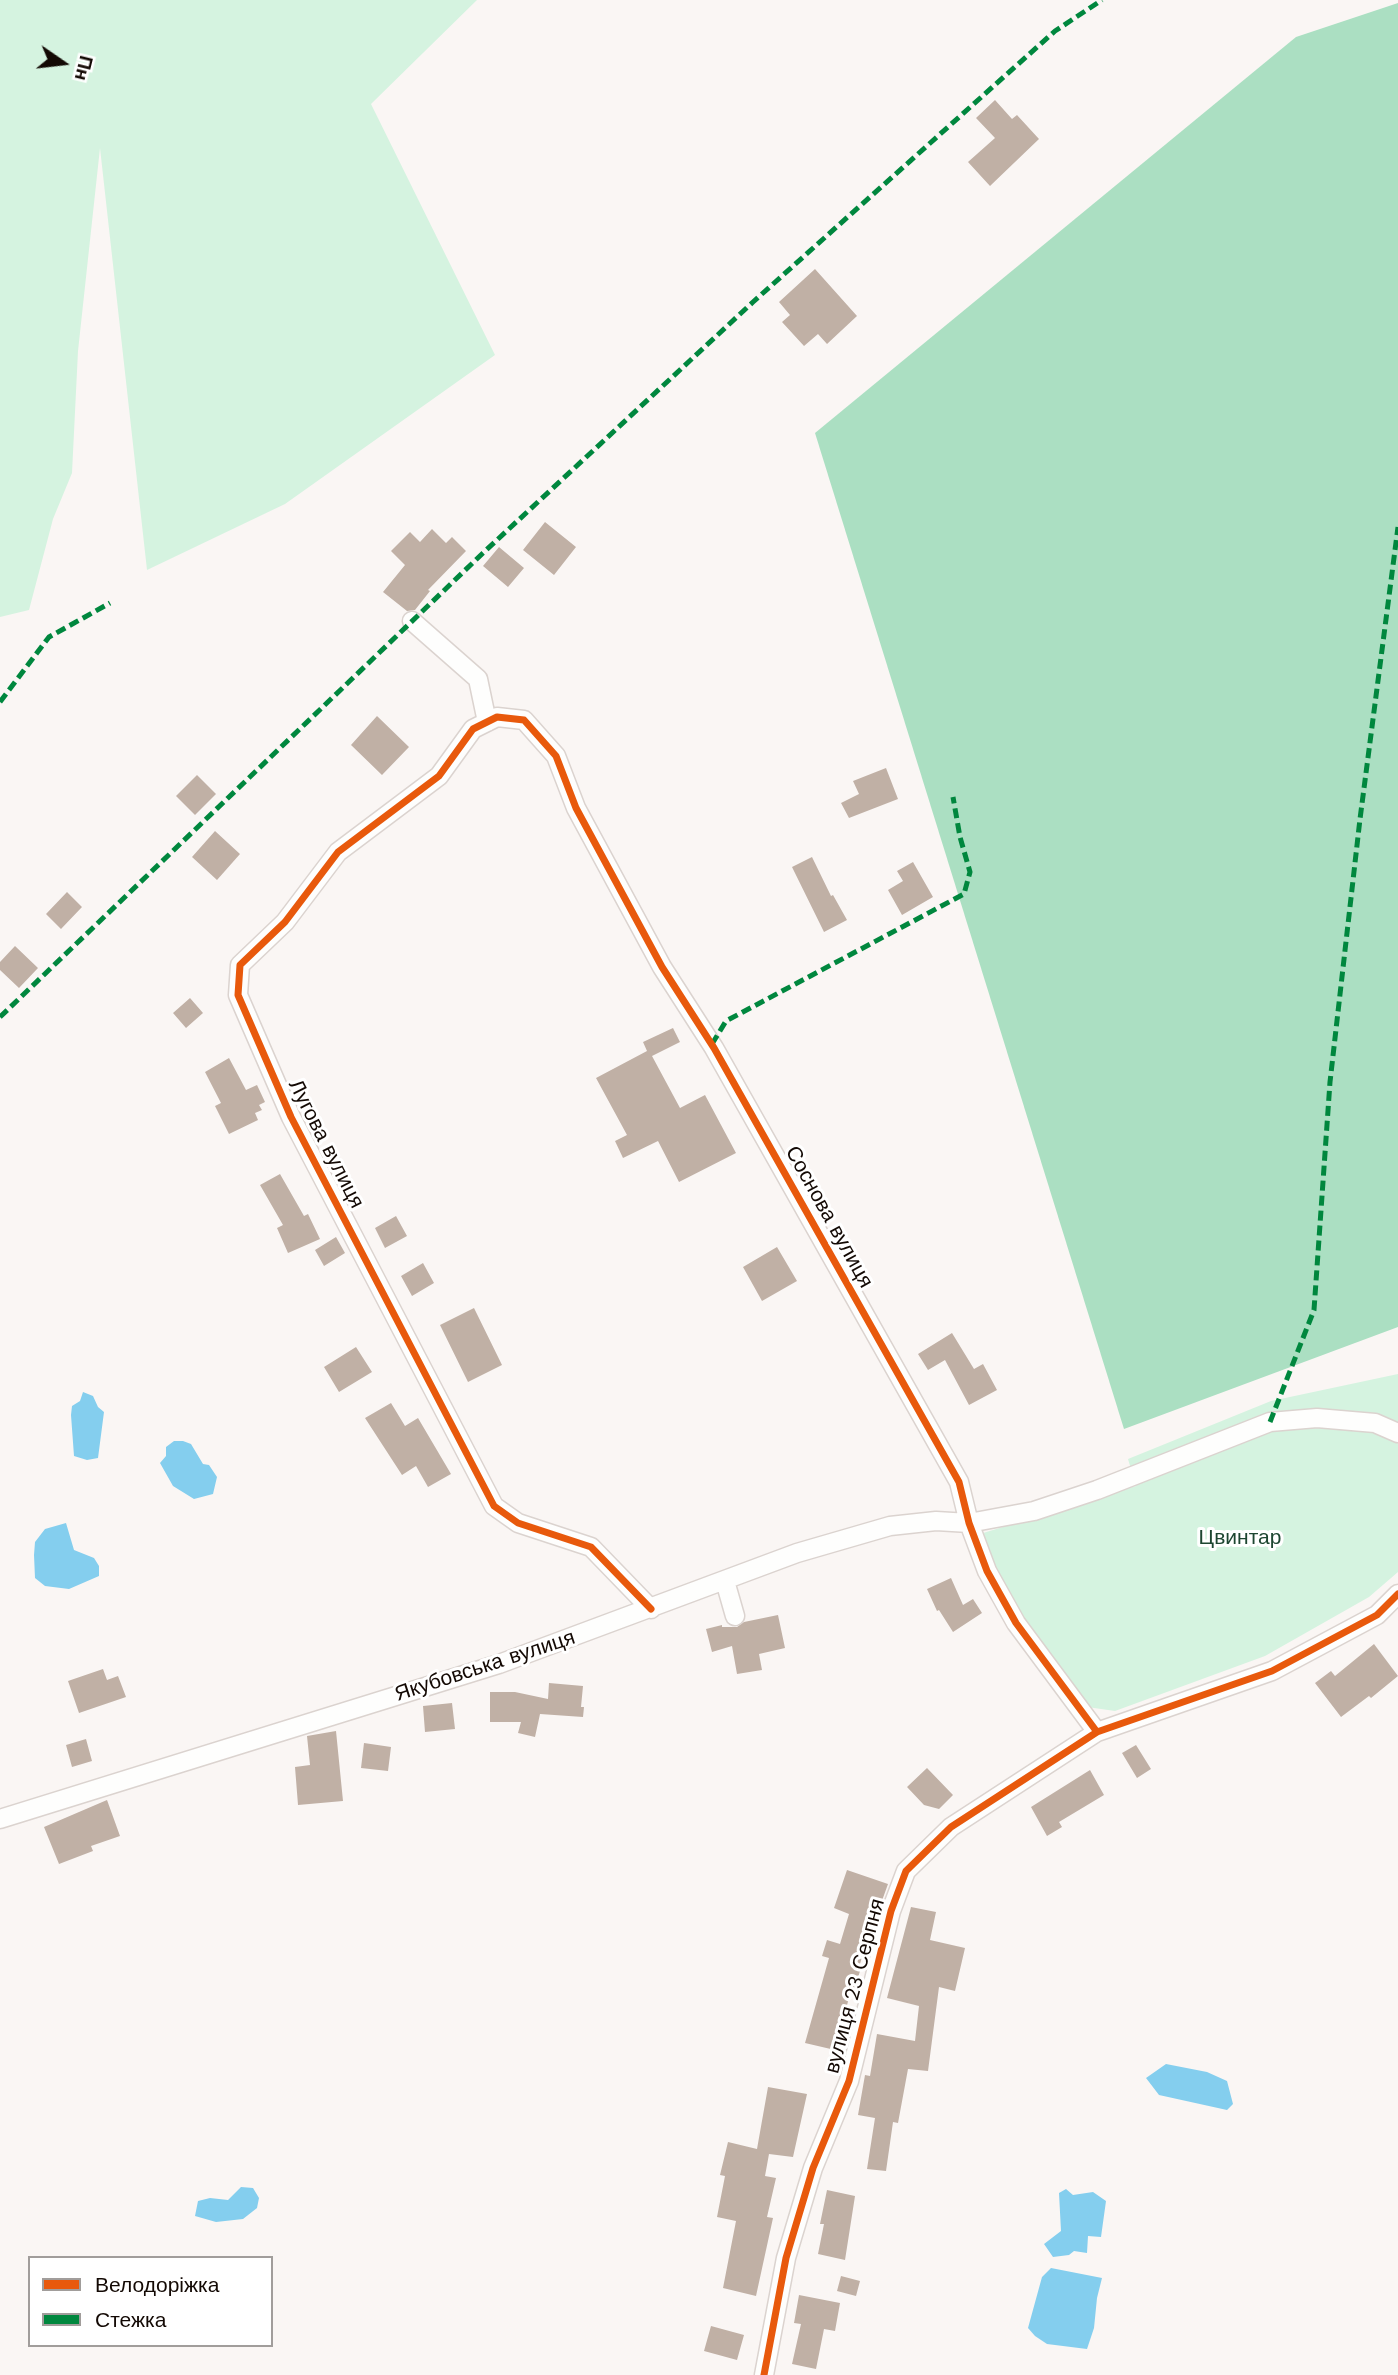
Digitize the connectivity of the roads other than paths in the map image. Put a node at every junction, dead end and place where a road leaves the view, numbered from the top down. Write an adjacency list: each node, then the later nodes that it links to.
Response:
1 (412, 621): 2 (street)
2 (487, 722): 4 (street, Соснова вулиця); 7 (street, Лугова вулиця)
3 (1398, 1433): 4 (street, Якубовська вулиця)
4 (969, 1523): 5 (street, Якубовська вулиця); 9 (street, Соснова вулиця)
5 (725, 1581): 7 (street, Якубовська вулиця); 8 (street)
6 (1398, 1594): 9 (street, вулиця 23 Серпня)
7 (651, 1609): 10 (street, Якубовська вулиця)
8 (735, 1616)
9 (1097, 1732): 11 (street, вулиця 23 Серпня)
10 (0, 1819)
11 (764, 2375)

